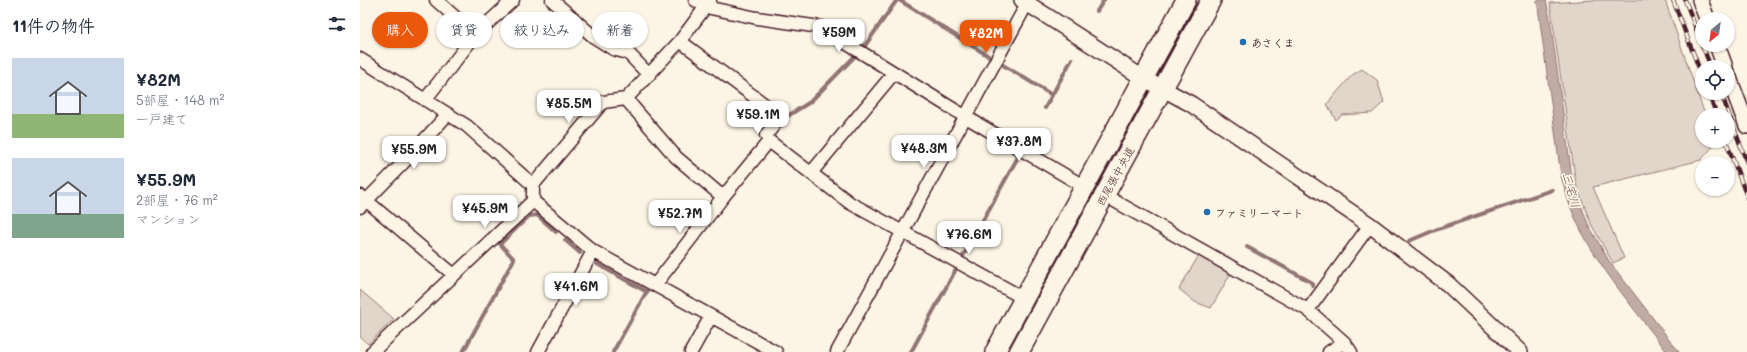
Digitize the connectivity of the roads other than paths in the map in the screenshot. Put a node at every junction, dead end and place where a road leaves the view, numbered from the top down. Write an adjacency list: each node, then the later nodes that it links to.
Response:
1 (436, 0): 10 (street)
2 (513, 0): 12 (street)
3 (552, 0): 17 (street)
4 (695, 0): 9 (street)
5 (1186, 0): 18 (main road, 西尾張中央道)
6 (1211, 0): 19 (main road, 西尾張中央道)
7 (1700, 0): 11 (street)
8 (1026, 1): 18 (street); 24 (street)
9 (708, 3): 13 (street); 16 (street)
10 (449, 12)
11 (1704, 12)
12 (492, 19)
13 (680, 41): 17 (street); 26 (street)
14 (465, 48): 22 (street)
15 (360, 59): 22 (street)
16 (894, 73): 24 (street); 27 (street)
17 (649, 75): 21 (street)
18 (1143, 78): 19 (street); 29 (main road, 西尾張中央道)
19 (1162, 88): 30 (main road, 西尾張中央道); 34 (street)
20 (1735, 94): 25 (street)
21 (626, 99): 28 (street); 31 (street)
22 (425, 100): 23 (street)
23 (448, 114): 28 (street); 32 (street)
24 (966, 117): 29 (street); 35 (street)
25 (1747, 126)
26 (769, 141): 27 (street); 31 (street)
27 (811, 173): 35 (street)
28 (533, 185): 33 (street)
29 (1085, 187): 39 (main road, 西尾張中央道)
30 (1104, 195): 40 (street); 49 (main road, 西尾張中央道)
31 (723, 197): 38 (street)
32 (362, 201): 37 (street)
33 (533, 201): 36 (street); 37 (street)
34 (1370, 225): 40 (street); 52 (street)
35 (903, 232): 39 (street); 47 (street)
36 (594, 251): 38 (street); 44 (street)
37 (454, 275): 43 (street)
38 (656, 285): 41 (street)
39 (1024, 299): 48 (main road, 西尾張中央道)
40 (1308, 310): 42 (street)
41 (710, 316): 45 (street); 46 (street)
42 (1344, 342): 50 (street); 51 (street)
43 (372, 352)
44 (538, 352)
45 (691, 352)
46 (776, 352)
47 (838, 352)
48 (995, 352)
49 (1019, 352)
50 (1329, 352)
51 (1351, 352)
52 (1520, 352)

